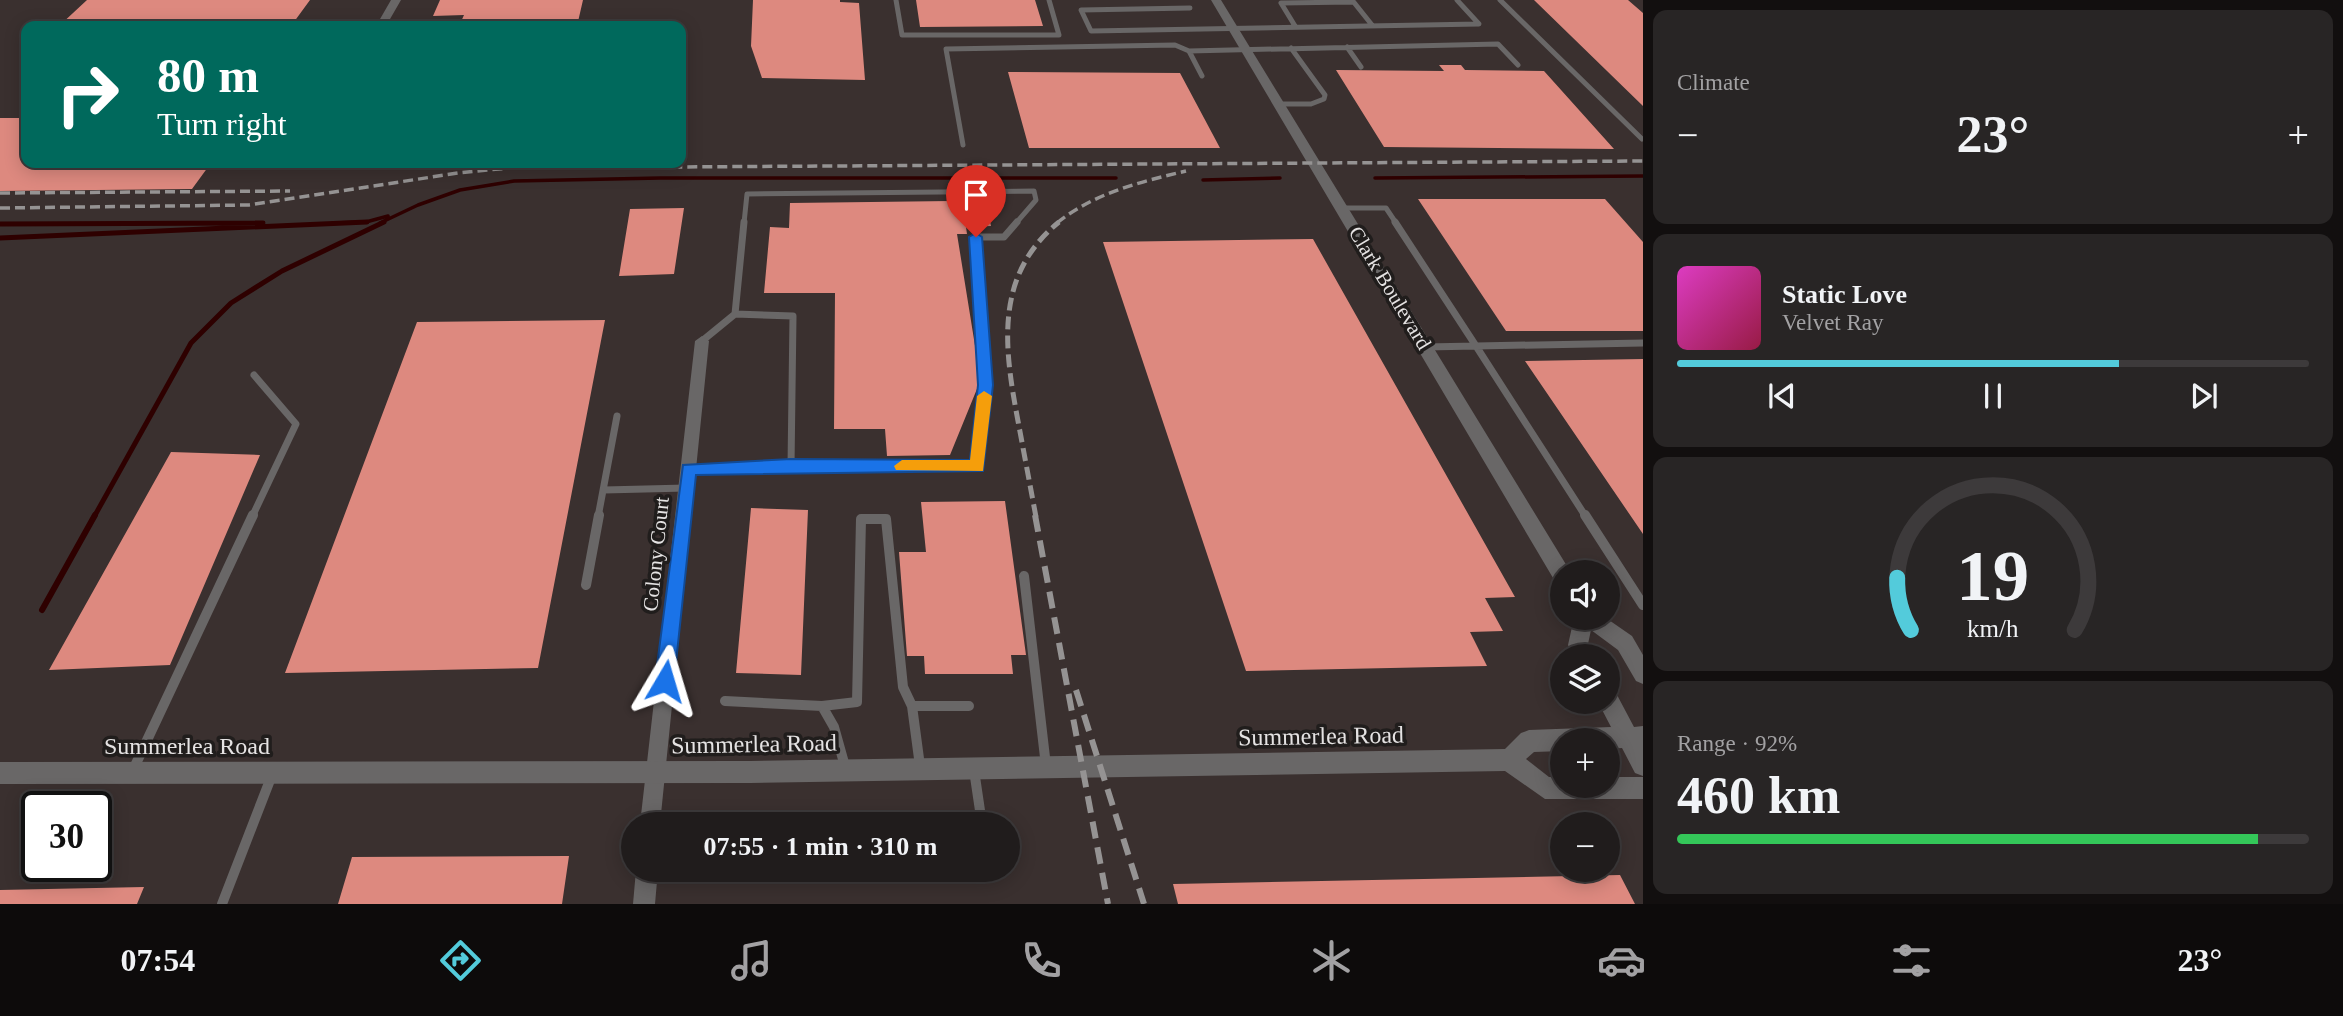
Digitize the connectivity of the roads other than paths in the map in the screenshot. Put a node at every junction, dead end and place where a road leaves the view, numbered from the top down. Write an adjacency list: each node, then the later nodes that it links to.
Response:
1 (396, 0): 9 (street)
2 (896, 0): 3 (lane)
3 (1049, 0)
4 (1216, 0): 12 (street, Clark Boulevard)
5 (1457, 0): 11 (lane)
6 (1500, 0): 21 (lane)
7 (1352, 1): 10 (lane); 11 (lane)
8 (1190, 8): 12 (lane)
9 (384, 21)
10 (1295, 26): 11 (lane); 12 (lane)
11 (1372, 26)
12 (1236, 32): 15 (street, Clark Boulevard)
13 (1347, 47): 14 (lane); 17 (lane); 18 (lane)
14 (1291, 48): 15 (lane); 20 (lane)
15 (1248, 49): 16 (lane); 20 (street, Clark Boulevard)
16 (1189, 51): 19 (lane); 22 (lane)
17 (1518, 65)
18 (1361, 67)
19 (1202, 76)
20 (1281, 104): 23 (street, Clark Boulevard)
21 (1642, 139)
22 (963, 145)
23 (1342, 208): 27 (lane); 28 (street, Clark Boulevard)
24 (735, 314): 25 (lane); 31 (lane); 31 (lane)
25 (702, 341): 32 (street, Colony Court)
26 (1643, 343): 27 (lane)
27 (1476, 346): 28 (lane); 38 (lane)
28 (1426, 347): 35 (street, Clark Boulevard)
29 (254, 375): 56 (lane)
30 (617, 416): 34 (lane)
31 (791, 466): 32 (lane)
32 (688, 469): 33 (street, Colony Court)
33 (686, 488): 34 (lane); 54 (street, Colony Court)
34 (604, 489): 37 (lane)
35 (1553, 560)
36 (1024, 576): 49 (lane)
37 (586, 585)
38 (1643, 605)
39 (1607, 630): 40 (street)
40 (1643, 674)
41 (725, 701): 42 (lane)
42 (822, 706): 43 (lane); 52 (lane)
43 (912, 706): 44 (lane); 51 (lane)
44 (969, 706)
45 (1618, 714): 46 (street)
46 (1635, 737): 47 (street); 48 (street)
47 (1509, 760): 49 (street, Summerlea Road); 57 (street)
48 (1643, 765)
49 (1046, 766): 50 (street, Summerlea Road)
50 (974, 767): 51 (street, Summerlea Road); 59 (lane)
51 (921, 768): 52 (street, Summerlea Road)
52 (846, 769): 54 (street, Summerlea Road)
53 (273, 772): 54 (street, Summerlea Road); 56 (street, Summerlea Road); 61 (lane)
54 (655, 772): 58 (street, Colony Court)
55 (0, 773): 56 (street, Summerlea Road)
56 (132, 773)
57 (1643, 788)
58 (651, 812)
59 (980, 812)
60 (646, 882): 62 (street)
61 (222, 904)
62 (644, 904)

